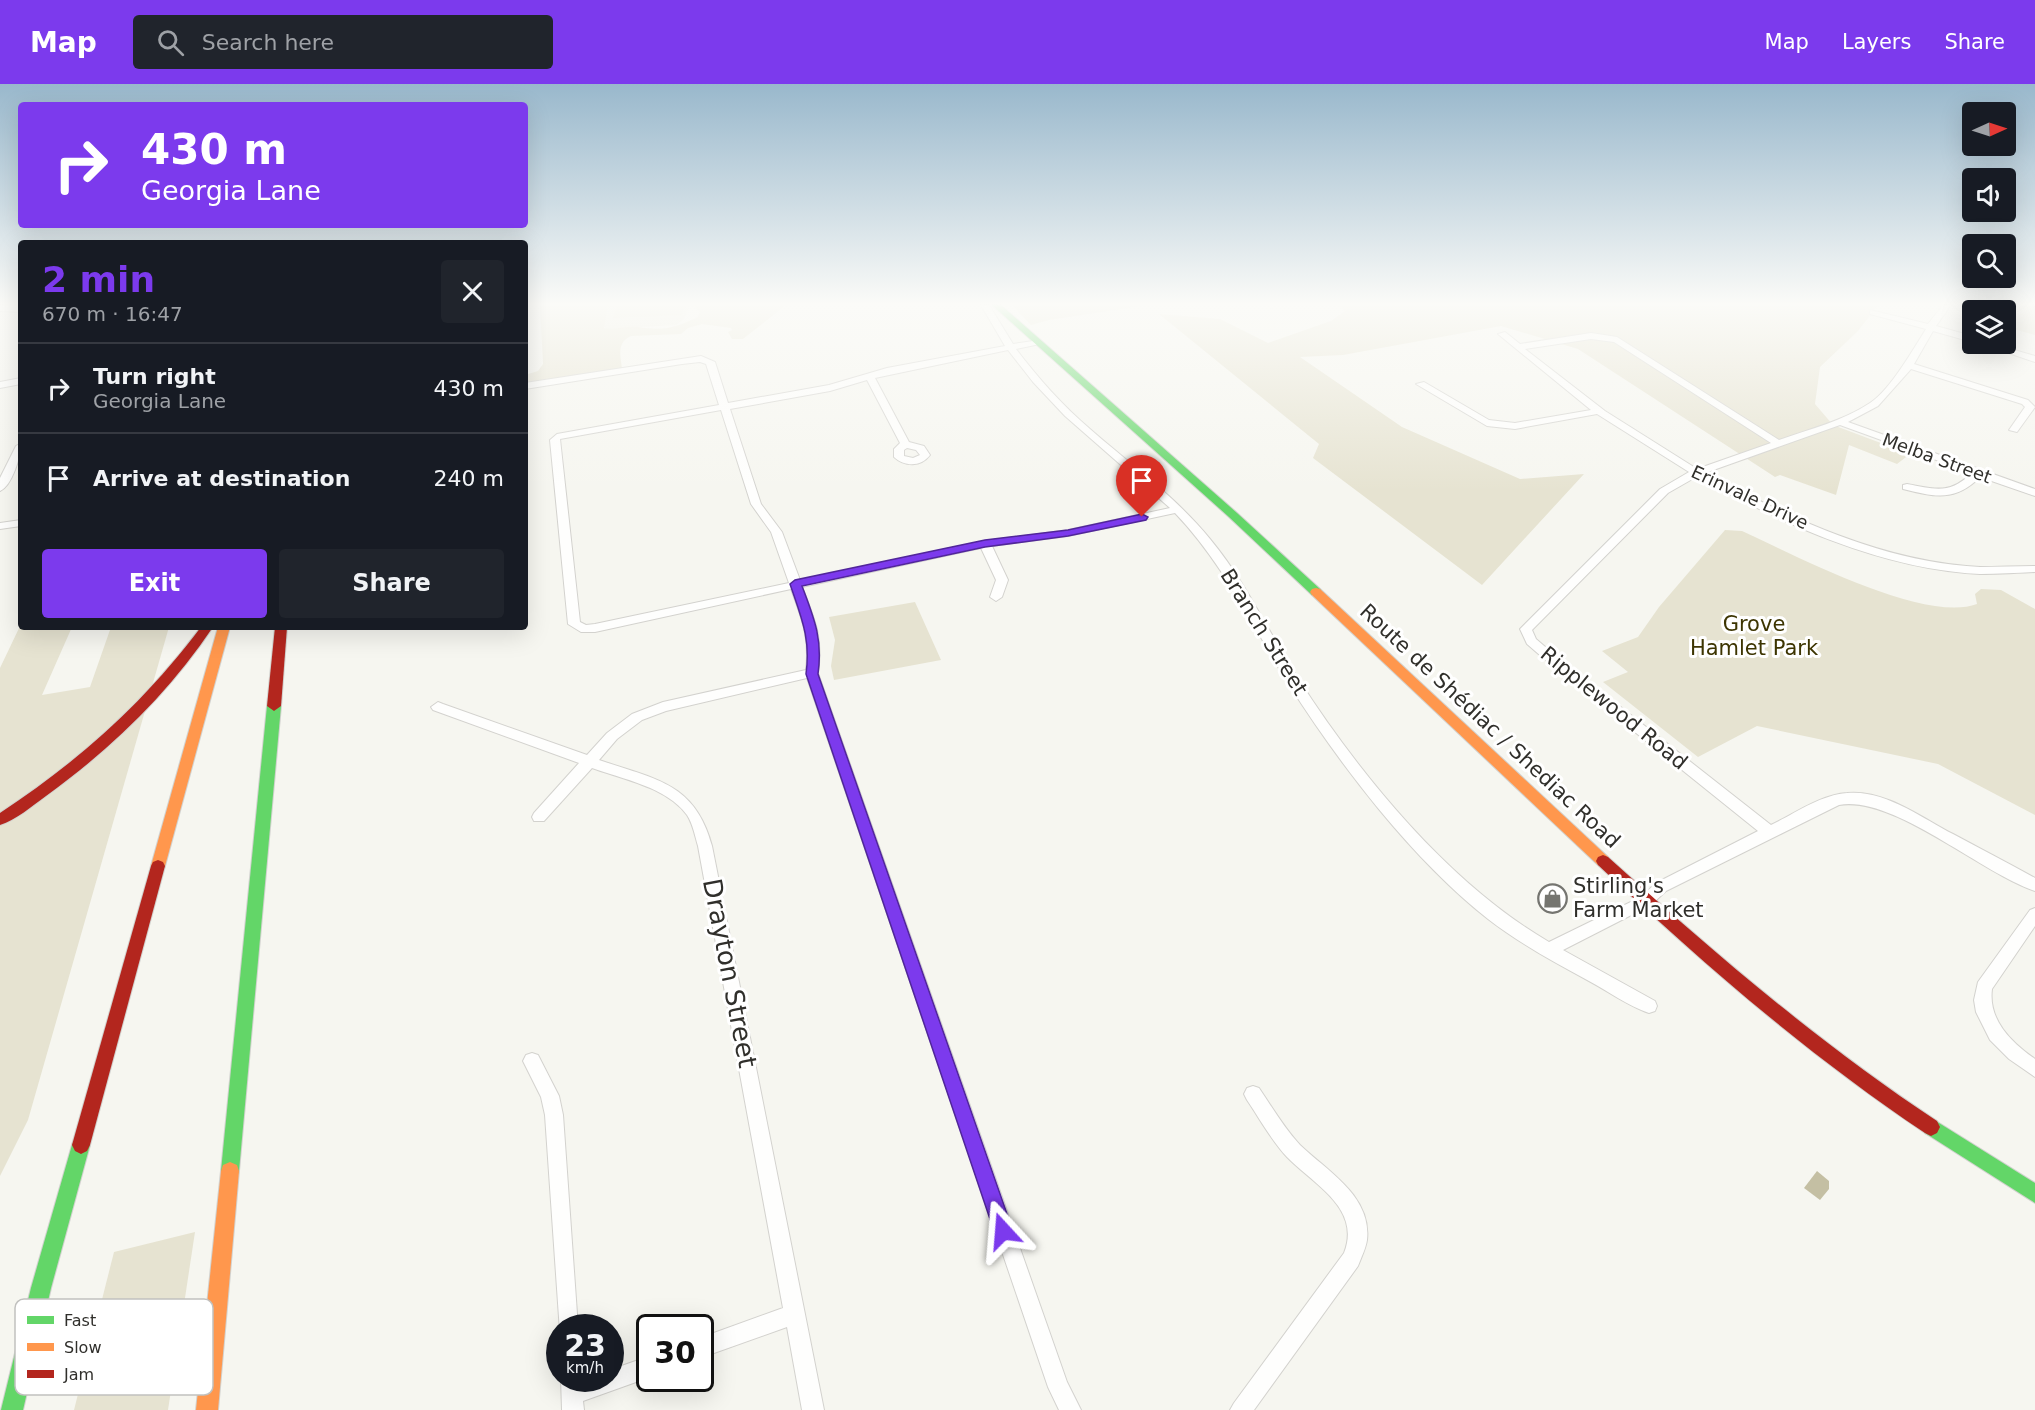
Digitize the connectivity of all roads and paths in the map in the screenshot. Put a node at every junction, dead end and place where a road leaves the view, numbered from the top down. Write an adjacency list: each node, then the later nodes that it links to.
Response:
1 (650, 367): 14 (street)
2 (712, 367): 15 (street)
3 (910, 367): 10 (street)
4 (1029, 367): 27 (street, Branch Street)
5 (1065, 367): 44 (main road, Route de Shédiac / Shediac Road)
6 (1543, 367): 16 (street, Erinvale Drive)
7 (1659, 367): 20 (street)
8 (1907, 367): 17 (street, Ripplewood Road)
9 (1915, 367): 18 (street)
10 (870, 377): 15 (street); 19 (street)
11 (18, 382): 13 (street)
12 (1421, 384): 16 (street)
13 (0, 385)
14 (528, 386)
15 (725, 406): 32 (street); 32 (street)
16 (1599, 411): 22 (street, Erinvale Drive)
17 (1840, 422): 20 (street, Ripplewood Road); 23 (street, Melba Street)
18 (2014, 430)
19 (905, 444)
20 (1779, 444): 22 (street, Ripplewood Road)
21 (18, 452): 25 (street)
22 (1695, 473): 31 (street, Erinvale Drive); 42 (street, Ripplewood Road)
23 (1978, 473): 24 (street); 26 (street, Melba Street)
24 (1907, 487)
25 (0, 488)
26 (2035, 493)
27 (1178, 509): 30 (street); 46 (street, Branch Street)
28 (18, 523): 29 (street)
29 (0, 526)
30 (985, 544): 32 (street); 33 (street)
31 (2035, 569)
32 (795, 584): 37 (street)
33 (996, 597)
34 (205, 630): 41 (main road)
35 (223, 630): 52 (main road)
36 (281, 630): 56 (main road)
37 (812, 674): 39 (street); 64 (street)
38 (438, 707): 39 (street, Drayton Street)
39 (589, 761): 40 (street); 54 (street, Drayton Street)
40 (539, 817)
41 (0, 820)
42 (1769, 832): 43 (street); 44 (street)
43 (2035, 885)
44 (1646, 901): 46 (street); 51 (main road, Route de Shédiac / Shediac Road)
45 (2035, 914): 49 (street)
46 (1550, 949): 47 (street, Branch Street)
47 (1649, 1006)
48 (532, 1061): 53 (street)
49 (2035, 1069)
50 (1253, 1094): 65 (street)
51 (2035, 1194)
52 (38, 1299)
53 (567, 1314)
54 (795, 1314): 55 (street); 63 (street, Drayton Street)
55 (714, 1343)
56 (213, 1347)
57 (636, 1371): 58 (street)
58 (572, 1394)
59 (16, 1395): 61 (main road)
60 (208, 1395): 62 (main road)
61 (12, 1410)
62 (207, 1410)
63 (813, 1410)
64 (1070, 1410)
65 (1241, 1410)

